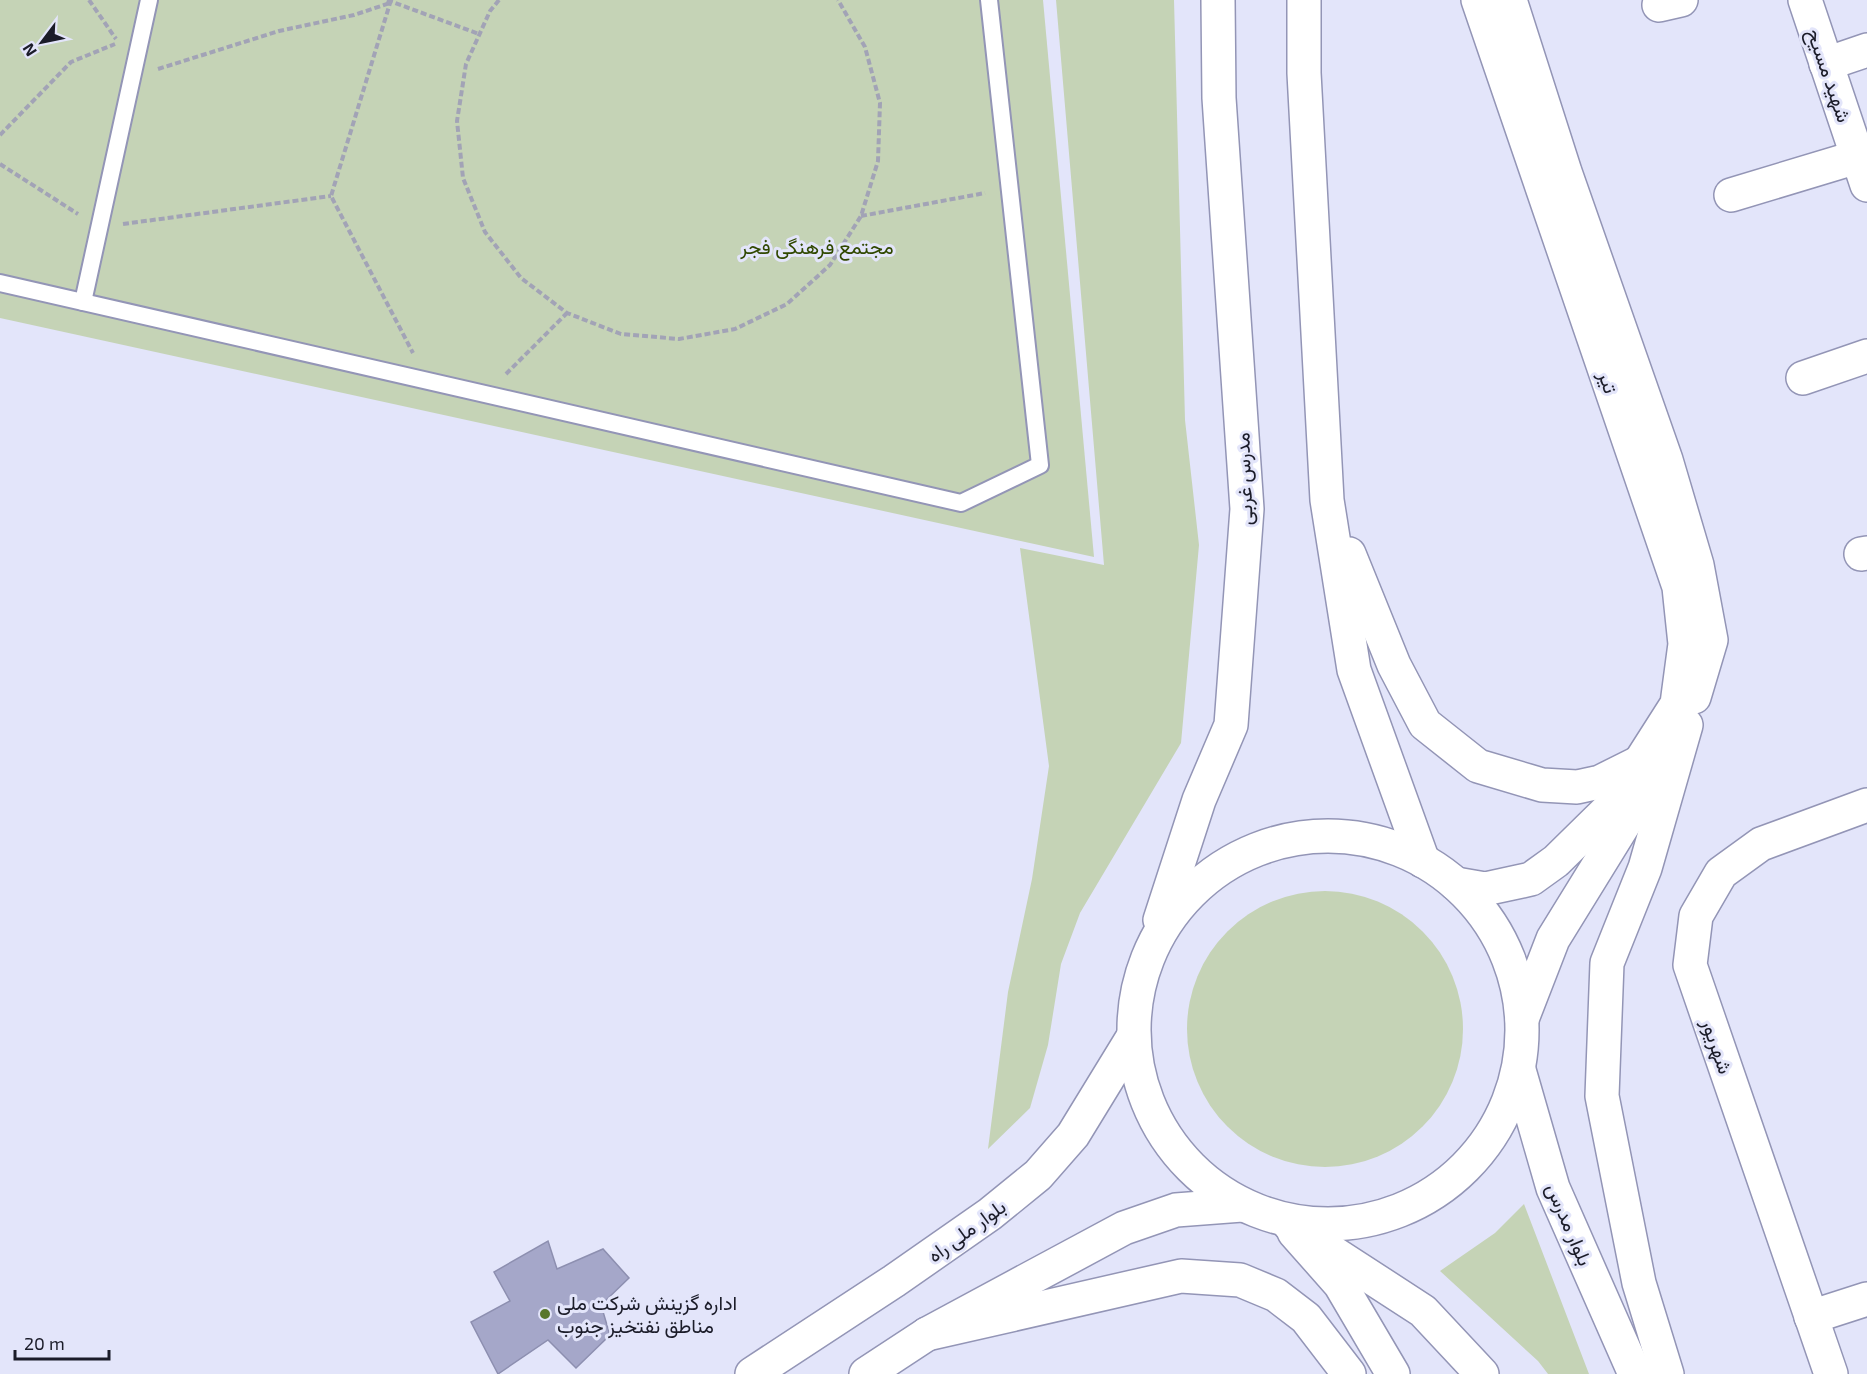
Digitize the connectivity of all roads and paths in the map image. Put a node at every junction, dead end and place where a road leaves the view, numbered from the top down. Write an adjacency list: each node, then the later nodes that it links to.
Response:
1 (89, 0): 16 (path)
2 (149, 0): 15 (lane)
3 (500, 0): 12 (path)
4 (838, 0): 22 (path)
5 (989, 0): 19 (lane)
6 (1218, 0): 37 (main road, مدرس غربی)
7 (1304, 0): 31 (main road)
8 (1479, 0): 33 (main road, تیر)
9 (1510, 0): 32 (main road, تیر)
10 (1805, 0): 14 (main road, شهید مسیح)
11 (390, 1): 12 (path); 15 (path); 21 (path)
12 (479, 34): 26 (path)
13 (1867, 50): 14 (main road)
14 (1826, 64): 18 (main road, شهید مسیح)
15 (132, 78): 23 (lane)
16 (0, 135)
17 (0, 164): 23 (path)
18 (1862, 171): 20 (main road)
19 (1010, 188): 22 (path); 30 (lane)
20 (1731, 195)
21 (331, 196): 23 (path); 29 (path)
22 (861, 216): 26 (path)
23 (99, 228): 25 (lane)
24 (0, 283): 25 (lane)
25 (83, 302): 29 (lane)
26 (567, 313): 30 (path)
27 (1867, 356): 28 (main road)
28 (1803, 378)
29 (427, 381): 30 (lane)
30 (487, 394)
31 (1327, 500): 33 (main road); 35 (main road)
32 (1686, 725): 38 (main road); 52 (main road, تیر)
33 (1640, 762): 36 (main road, تیر)
34 (1867, 805): 44 (main road, شهریور)
35 (1423, 861): 36 (main road); 37 (main road)
36 (1456, 884): 38 (main road)
37 (1153, 944): 39 (main road)
38 (1522, 1019): 40 (main road)
39 (1133, 1037): 41 (main road); 46 (main road, بلوار ملی راه)
40 (1519, 1070): 42 (main road); 51 (main road, بلوار مدرس)
41 (1242, 1205): 42 (main road); 45 (main road)
42 (1282, 1220): 49 (main road); 50 (main road)
43 (1867, 1299): 44 (main road)
44 (1811, 1317): 53 (main road, شهریور)
45 (927, 1334): 47 (main road); 48 (main road)
46 (752, 1374)
47 (866, 1374)
48 (1349, 1374)
49 (1393, 1374)
50 (1482, 1374)
51 (1635, 1374)
52 (1667, 1374)
53 (1831, 1374)

